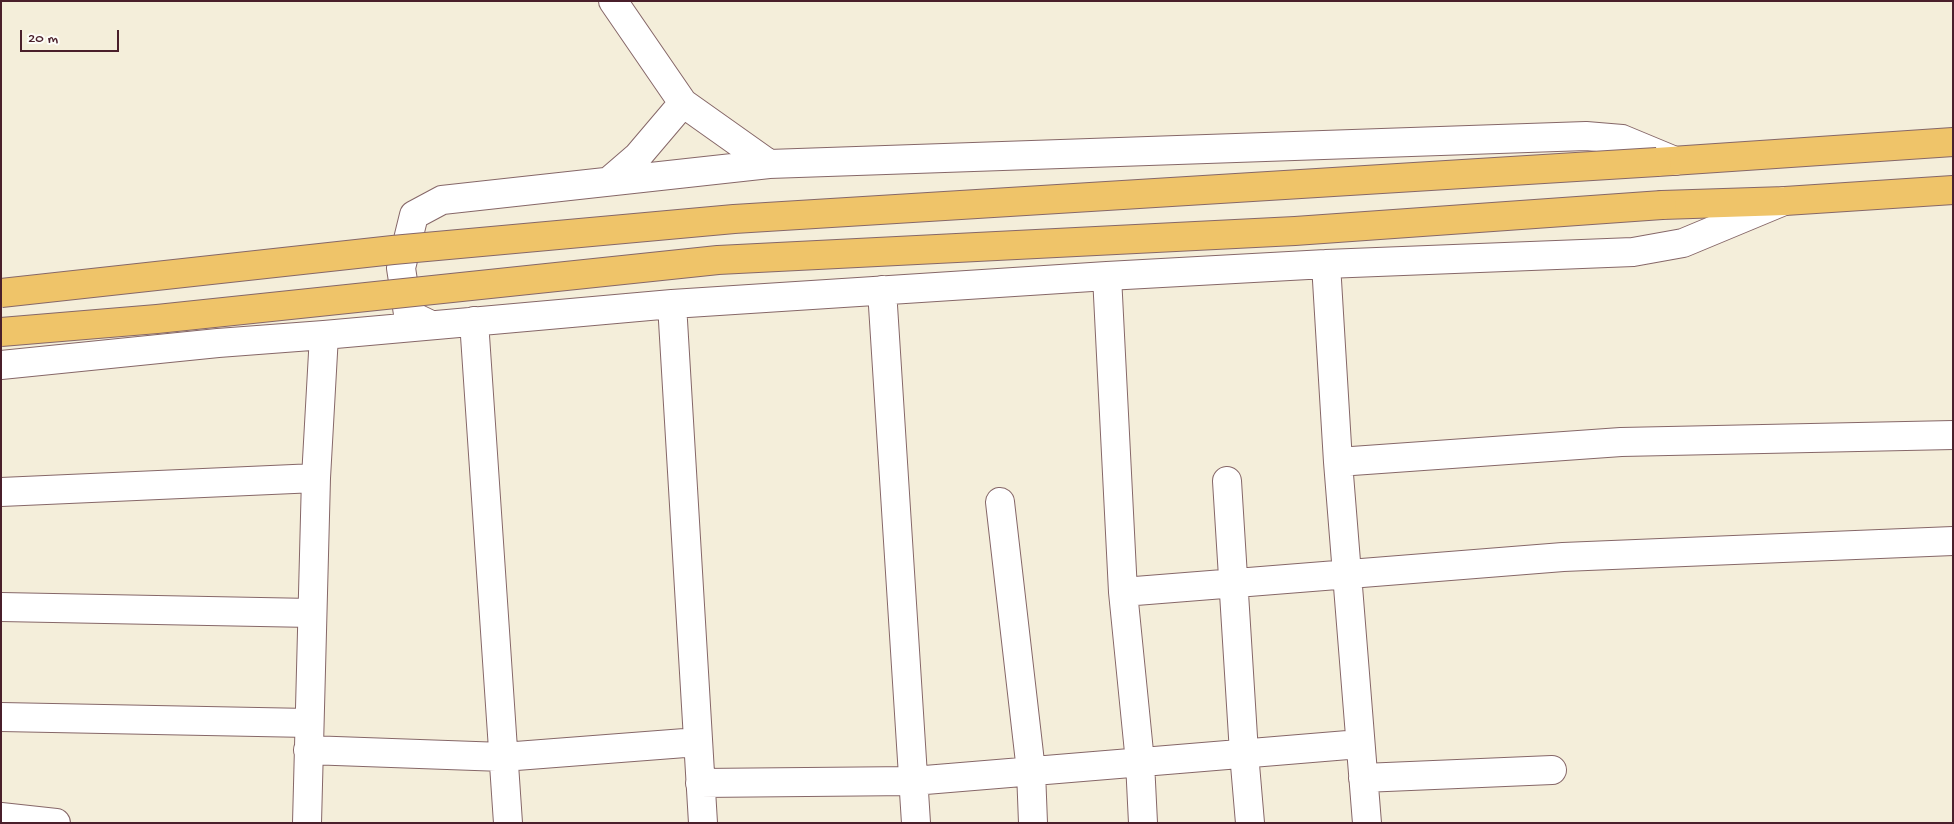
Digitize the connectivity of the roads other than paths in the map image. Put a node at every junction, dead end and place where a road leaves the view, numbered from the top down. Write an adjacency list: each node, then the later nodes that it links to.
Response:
1 (613, 1): 2 (street)
2 (684, 103): 5 (street); 6 (street)
3 (1953, 142): 4 (main road)
4 (1666, 161): 5 (street); 12 (main road, bridge)
5 (769, 164): 6 (street)
6 (609, 181): 15 (street)
7 (1953, 190): 8 (main road)
8 (1785, 201): 9 (street); 16 (main road, bridge)
9 (1326, 264): 10 (street); 20 (street)
10 (1107, 276): 11 (street); 28 (street)
11 (882, 290): 13 (street); 42 (street)
12 (1, 294)
13 (672, 304): 14 (street); 33 (street)
14 (474, 321): 15 (street); 37 (street)
15 (430, 325): 17 (street)
16 (1, 332)
17 (324, 335): 18 (street); 21 (street)
18 (1, 365)
19 (1953, 435): 20 (street)
20 (1338, 462): 26 (street)
21 (316, 478): 23 (street); 30 (street)
22 (1227, 481): 27 (street)
23 (1, 492)
24 (1000, 502): 40 (street)
25 (1953, 542): 26 (street)
26 (1347, 575): 27 (street); 34 (street)
27 (1233, 584): 28 (street); 36 (street)
28 (1123, 592): 38 (street)
29 (1, 607): 30 (street)
30 (312, 613): 32 (street)
31 (1, 717): 32 (street)
32 (309, 723): 35 (street)
33 (698, 742): 37 (street); 43 (street)
34 (1360, 744): 36 (street); 41 (street)
35 (308, 750): 37 (street); 46 (street)
36 (1244, 753): 38 (street); 52 (street)
37 (503, 757): 47 (street)
38 (1140, 762): 40 (street); 51 (street)
39 (1552, 770): 41 (street)
40 (1031, 771): 42 (street); 50 (street)
41 (1363, 778): 53 (street)
42 (913, 781): 43 (street); 49 (street)
43 (700, 783): 48 (street)
44 (1, 817): 45 (street)
45 (56, 823)
46 (306, 823)
47 (508, 823)
48 (702, 823)
49 (916, 823)
50 (1033, 823)
51 (1143, 823)
52 (1250, 823)
53 (1367, 823)

